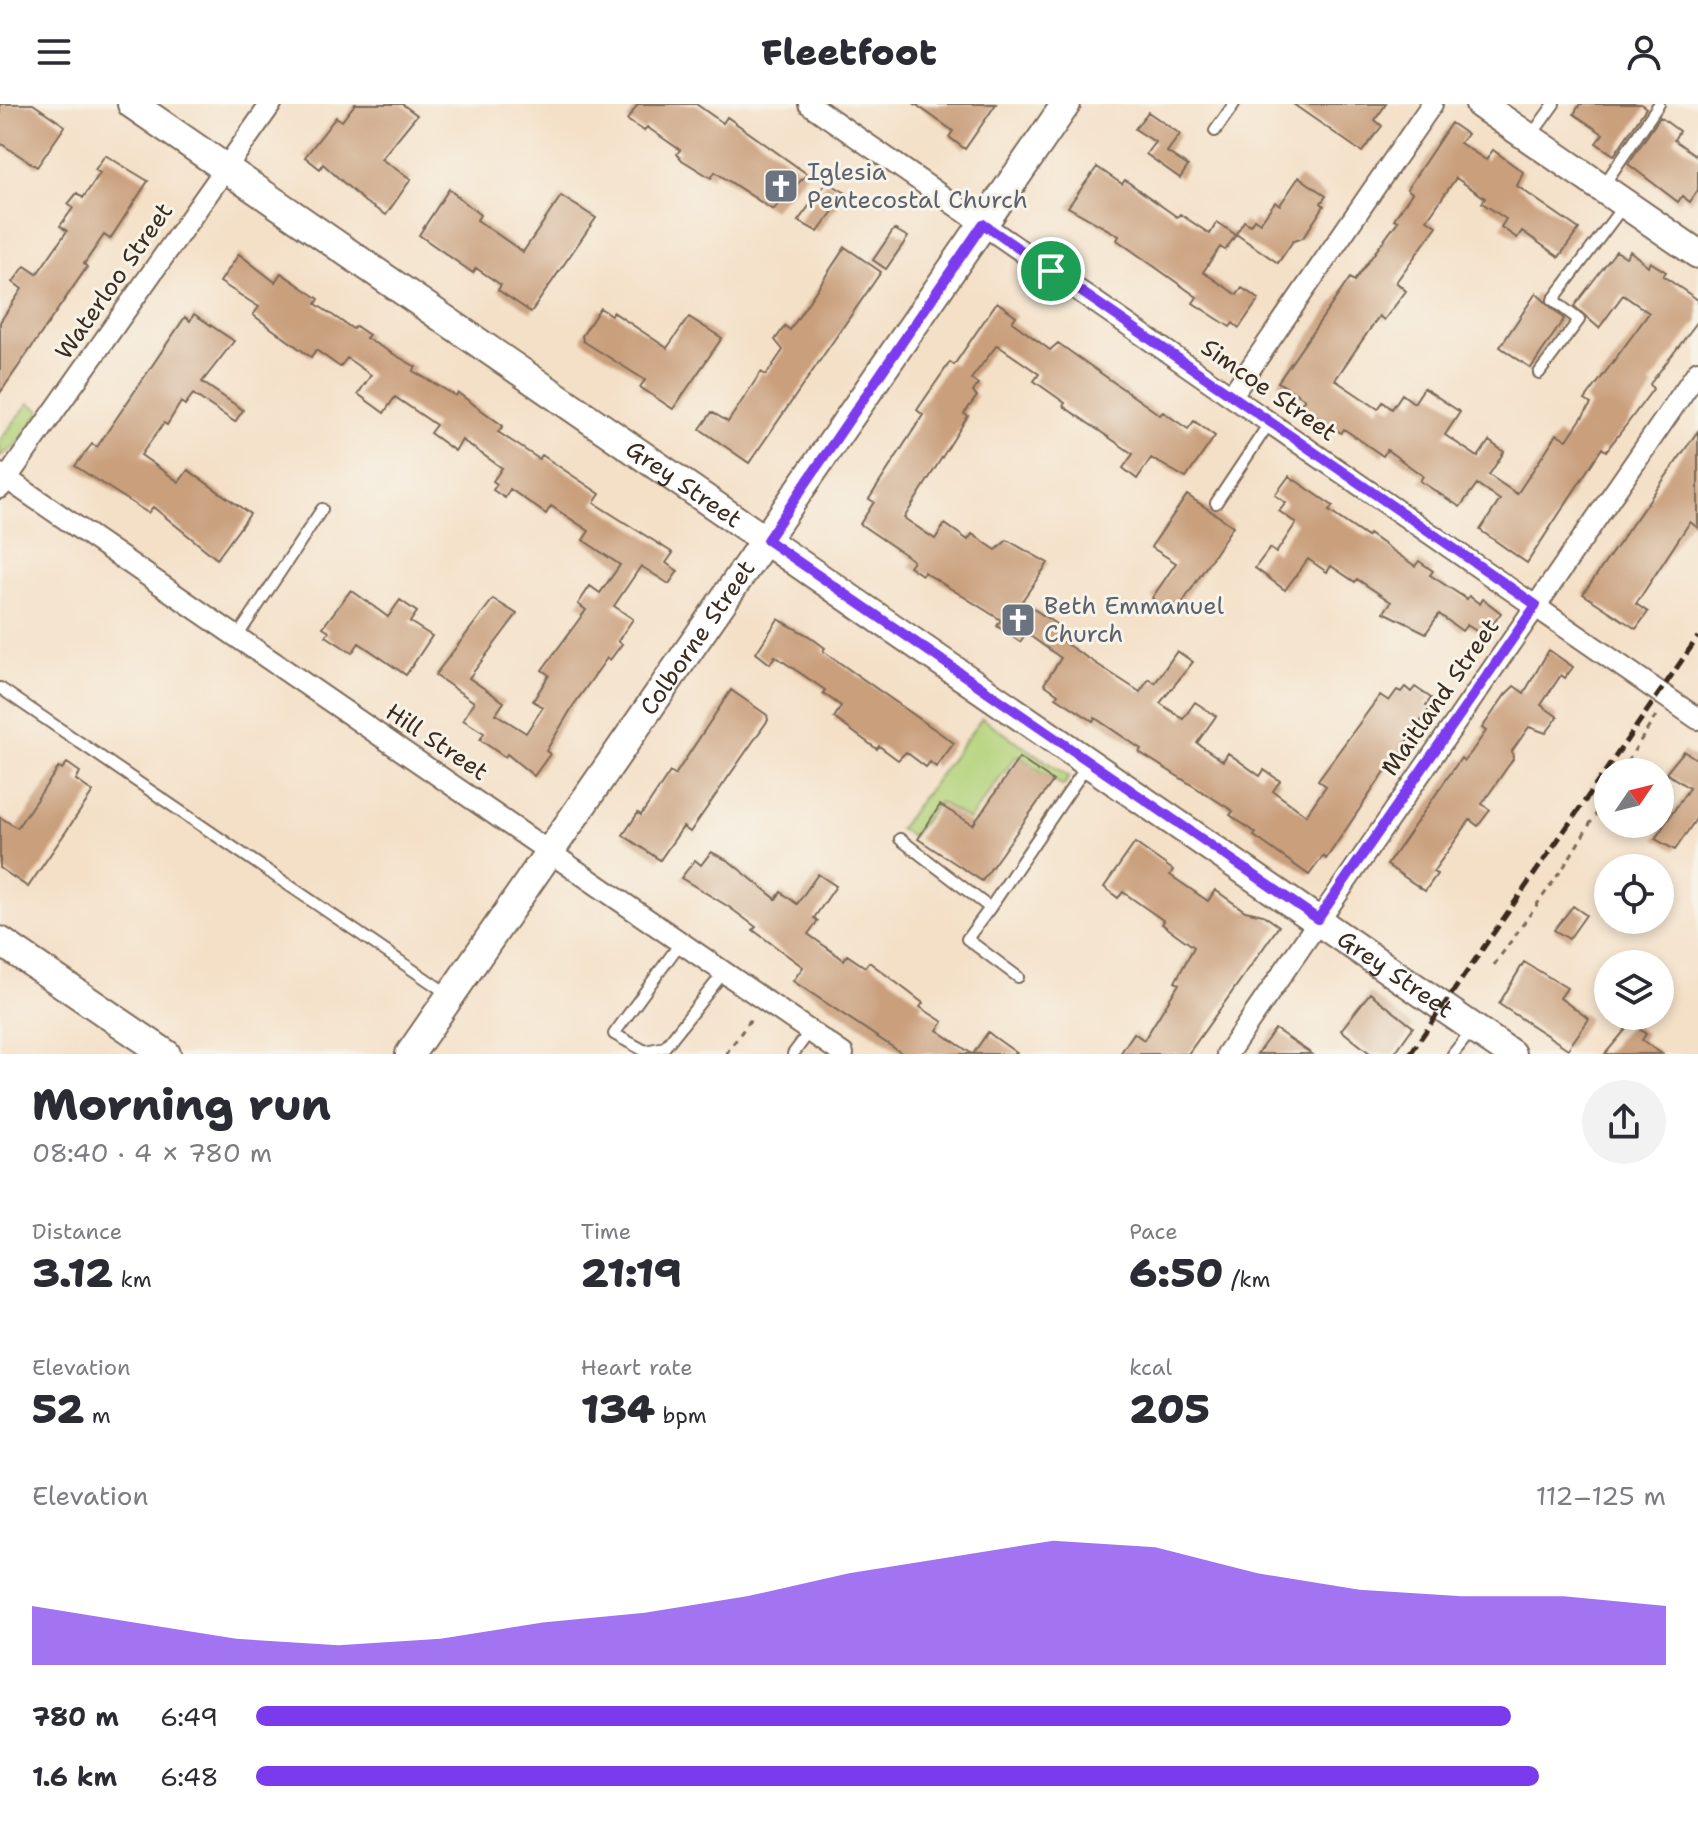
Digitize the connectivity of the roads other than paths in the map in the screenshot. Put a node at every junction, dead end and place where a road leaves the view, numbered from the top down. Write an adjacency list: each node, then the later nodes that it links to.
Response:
1 (132, 104): 12 (street, Grey Street)
2 (271, 104): 12 (street, Waterloo Street)
3 (809, 104): 15 (street, Simcoe Street)
4 (1066, 104): 15 (street, Colborne Street)
5 (1234, 104): 10 (lane)
6 (1432, 104): 19 (street)
7 (1480, 104): 11 (street)
8 (1554, 104): 11 (lane)
9 (1659, 104): 13 (lane)
10 (1215, 131)
11 (1529, 138): 13 (street)
12 (225, 169): 21 (street, Waterloo Street); 24 (street, Grey Street)
13 (1601, 188): 14 (street)
14 (1625, 204): 16 (street); 18 (lane)
15 (983, 224): 19 (street, Simcoe Street); 24 (street, Colborne Street)
16 (1698, 254)
17 (1698, 371): 25 (street, Maitland Street)
18 (1539, 373)
19 (1232, 395): 20 (street, Simcoe Street)
20 (1270, 422): 22 (lane); 25 (street, Simcoe Street)
21 (2, 481): 26 (street, Hill Street)
22 (1216, 503)
23 (322, 509): 26 (lane)
24 (767, 540): 29 (street, Grey Street); 31 (street, Colborne Street)
25 (1536, 605): 28 (street, Simcoe Street); 33 (street, Maitland Street)
26 (237, 637): 31 (street, Hill Street)
27 (0, 688): 38 (lane)
28 (1698, 719)
29 (1089, 762): 32 (lane); 33 (street, Grey Street)
30 (900, 839): 32 (lane)
31 (553, 853): 35 (street, Hill Street); 38 (street, Colborne Street)
32 (990, 908): 37 (lane)
33 (1318, 919): 39 (street, Grey Street); 45 (street, Maitland Street)
34 (0, 941): 41 (street)
35 (681, 942): 36 (street, Hill Street); 36 (lane)
36 (724, 972): 40 (street, Hill Street)
37 (1018, 977)
38 (451, 996): 42 (street, Colborne Street)
39 (1473, 1028): 46 (lane); 47 (street, Grey Street)
40 (810, 1031): 43 (lane); 44 (street, Hill Street)
41 (166, 1054)
42 (410, 1054)
43 (793, 1054)
44 (843, 1054)
45 (1227, 1054)
46 (1453, 1054)
47 (1511, 1054)

